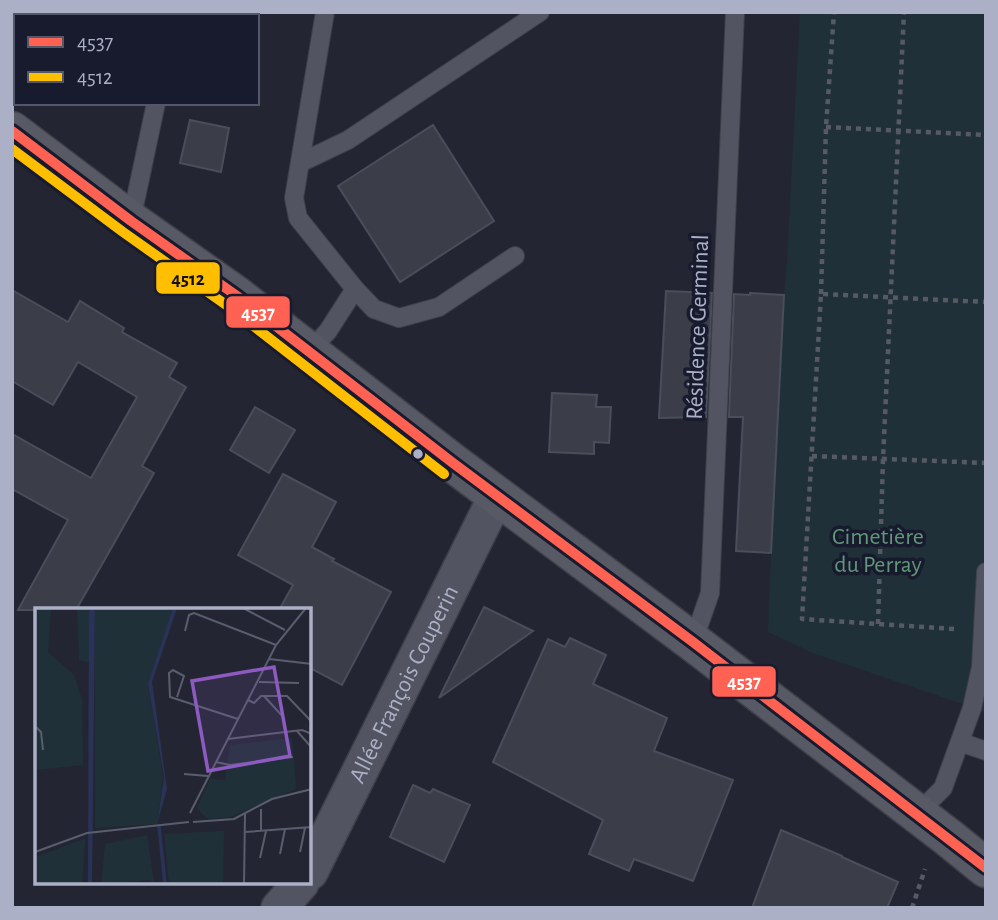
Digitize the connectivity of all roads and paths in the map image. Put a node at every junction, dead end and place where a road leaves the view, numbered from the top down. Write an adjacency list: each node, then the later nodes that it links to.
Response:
1 (325, 12): 11 (lane)
2 (540, 12): 11 (lane)
3 (735, 12): 26 (lane, Résidence Germinal)
4 (834, 12): 7 (path)
5 (905, 12): 9 (path)
6 (156, 105): 12 (lane)
7 (826, 127): 9 (path); 15 (path)
8 (12, 131): 12 (main road)
9 (899, 131): 10 (path); 16 (path)
10 (986, 135)
11 (300, 163): 14 (lane)
12 (131, 221): 18 (main road)
13 (515, 256): 14 (lane)
14 (355, 289): 18 (lane)
15 (821, 294): 16 (path); 19 (path)
16 (891, 297): 17 (path); 20 (path)
17 (986, 302)
18 (309, 352): 22 (main road)
19 (812, 456): 20 (path); 24 (path)
20 (883, 459): 21 (path); 24 (path)
21 (986, 463)
22 (497, 495): 26 (main road); 31 (street, Allée François Couperin)
23 (986, 572): 25 (lane)
24 (878, 624): 25 (path)
25 (983, 630): 27 (lane)
26 (693, 642): 29 (main road)
27 (960, 742): 28 (lane); 29 (lane)
28 (986, 751)
29 (917, 814): 32 (main road)
30 (927, 864): 35 (path)
31 (312, 868)
32 (986, 869)
33 (299, 885): 34 (street)
34 (279, 908)
35 (912, 908)

